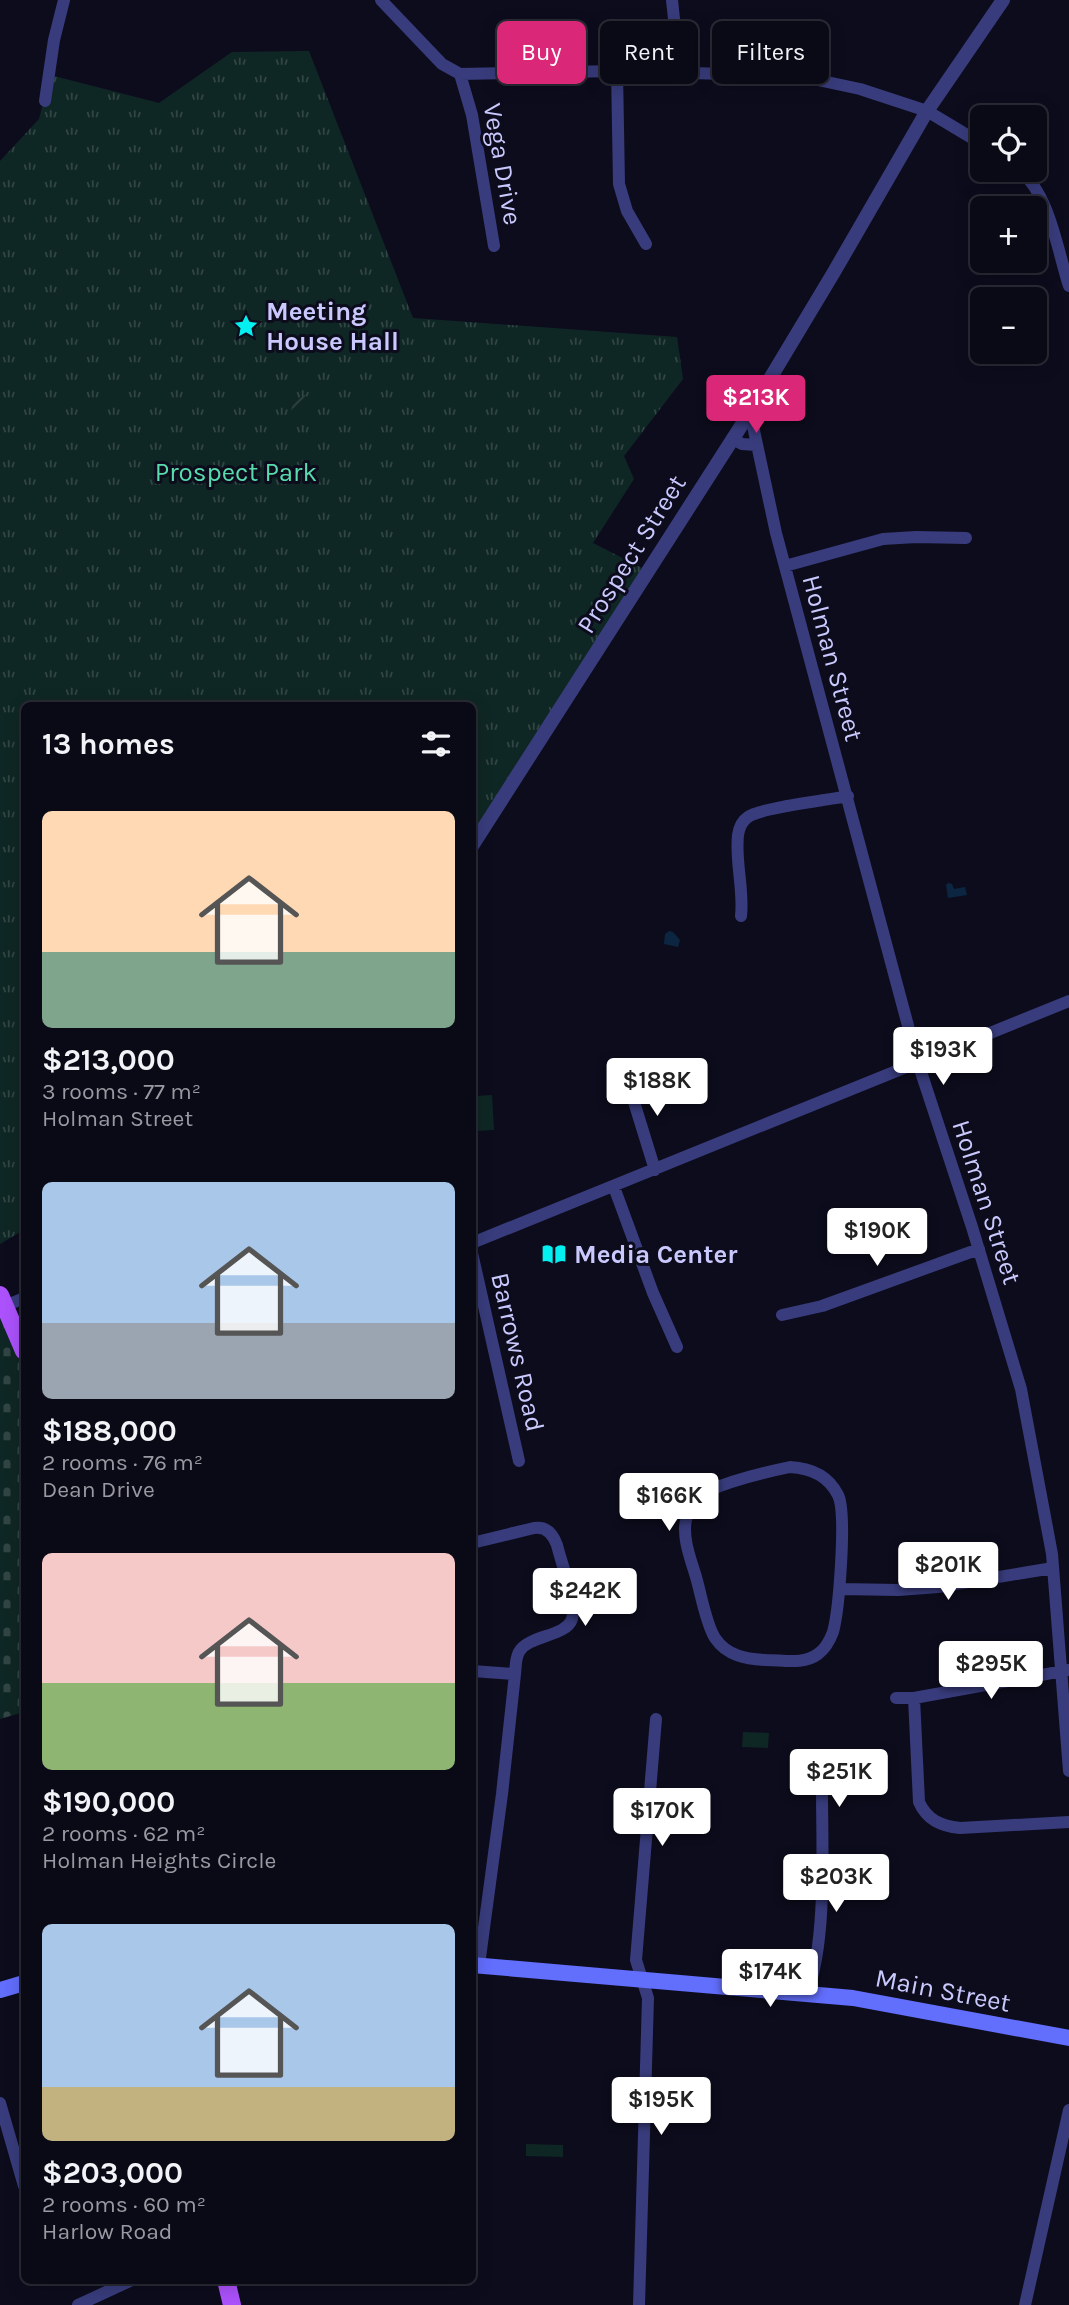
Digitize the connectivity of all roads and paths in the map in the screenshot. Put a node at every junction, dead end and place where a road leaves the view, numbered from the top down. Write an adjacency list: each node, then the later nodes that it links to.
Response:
1 (64, 0): 10 (street)
2 (381, 0): 7 (street, Vega Drive)
3 (672, 0): 5 (street)
4 (1003, 0): 11 (street, Prospect Street)
5 (674, 21)
6 (600, 71): 7 (street)
7 (460, 74): 15 (street, Vega Drive)
8 (698, 74): 11 (street)
9 (617, 84): 14 (street)
10 (45, 101)
11 (927, 111): 12 (street); 17 (street, Prospect Street)
12 (970, 137)
13 (1033, 182): 16 (street)
14 (646, 244)
15 (494, 246)
16 (1069, 286)
17 (750, 412): 18 (street, Prospect Street); 19 (street, Holman Street)
18 (733, 439): 19 (street); 23 (street, Prospect Street)
19 (756, 445): 21 (street, Holman Street)
20 (966, 538): 21 (street)
21 (785, 566): 22 (street, Holman Street)
22 (848, 796): 24 (street); 26 (street, Holman Street)
23 (476, 840)
24 (741, 916)
25 (1069, 1001): 26 (street)
26 (918, 1063): 28 (street); 31 (street, Holman Street)
27 (626, 1076): 28 (street)
28 (655, 1170): 29 (street)
29 (614, 1187): 30 (street); 37 (street)
30 (476, 1241)
31 (979, 1249): 35 (street); 40 (street, Holman Street)
32 (476, 1271): 38 (street, Barrows Road)
33 (21, 1298): 34 (street)
34 (3, 1300): 36 (main road)
35 (782, 1315)
36 (21, 1344)
37 (677, 1347)
38 (519, 1461)
39 (476, 1542): 44 (street)
40 (1053, 1568): 41 (street); 43 (street, Holman Street)
41 (840, 1589): 41 (street)
42 (476, 1671): 44 (street)
43 (1065, 1671): 46 (street); 48 (street, Holman Street)
44 (515, 1674): 51 (street)
45 (896, 1698): 46 (street)
46 (914, 1698): 50 (street)
47 (656, 1719): 52 (street)
48 (1069, 1771)
49 (822, 1791): 55 (street)
50 (1069, 1822)
51 (476, 1965): 52 (main road, Main Street)
52 (640, 1978): 55 (main road, Main Street); 64 (street)
53 (21, 1984): 54 (main road)
54 (0, 1990)
55 (807, 1993): 56 (main road, Main Street)
56 (1069, 2038)
57 (0, 2103): 59 (street)
58 (1069, 2110): 65 (street)
59 (21, 2176)
60 (123, 2284): 62 (street)
61 (227, 2284): 63 (main road)
62 (78, 2305)
63 (232, 2305)
64 (639, 2305)
65 (1025, 2305)

